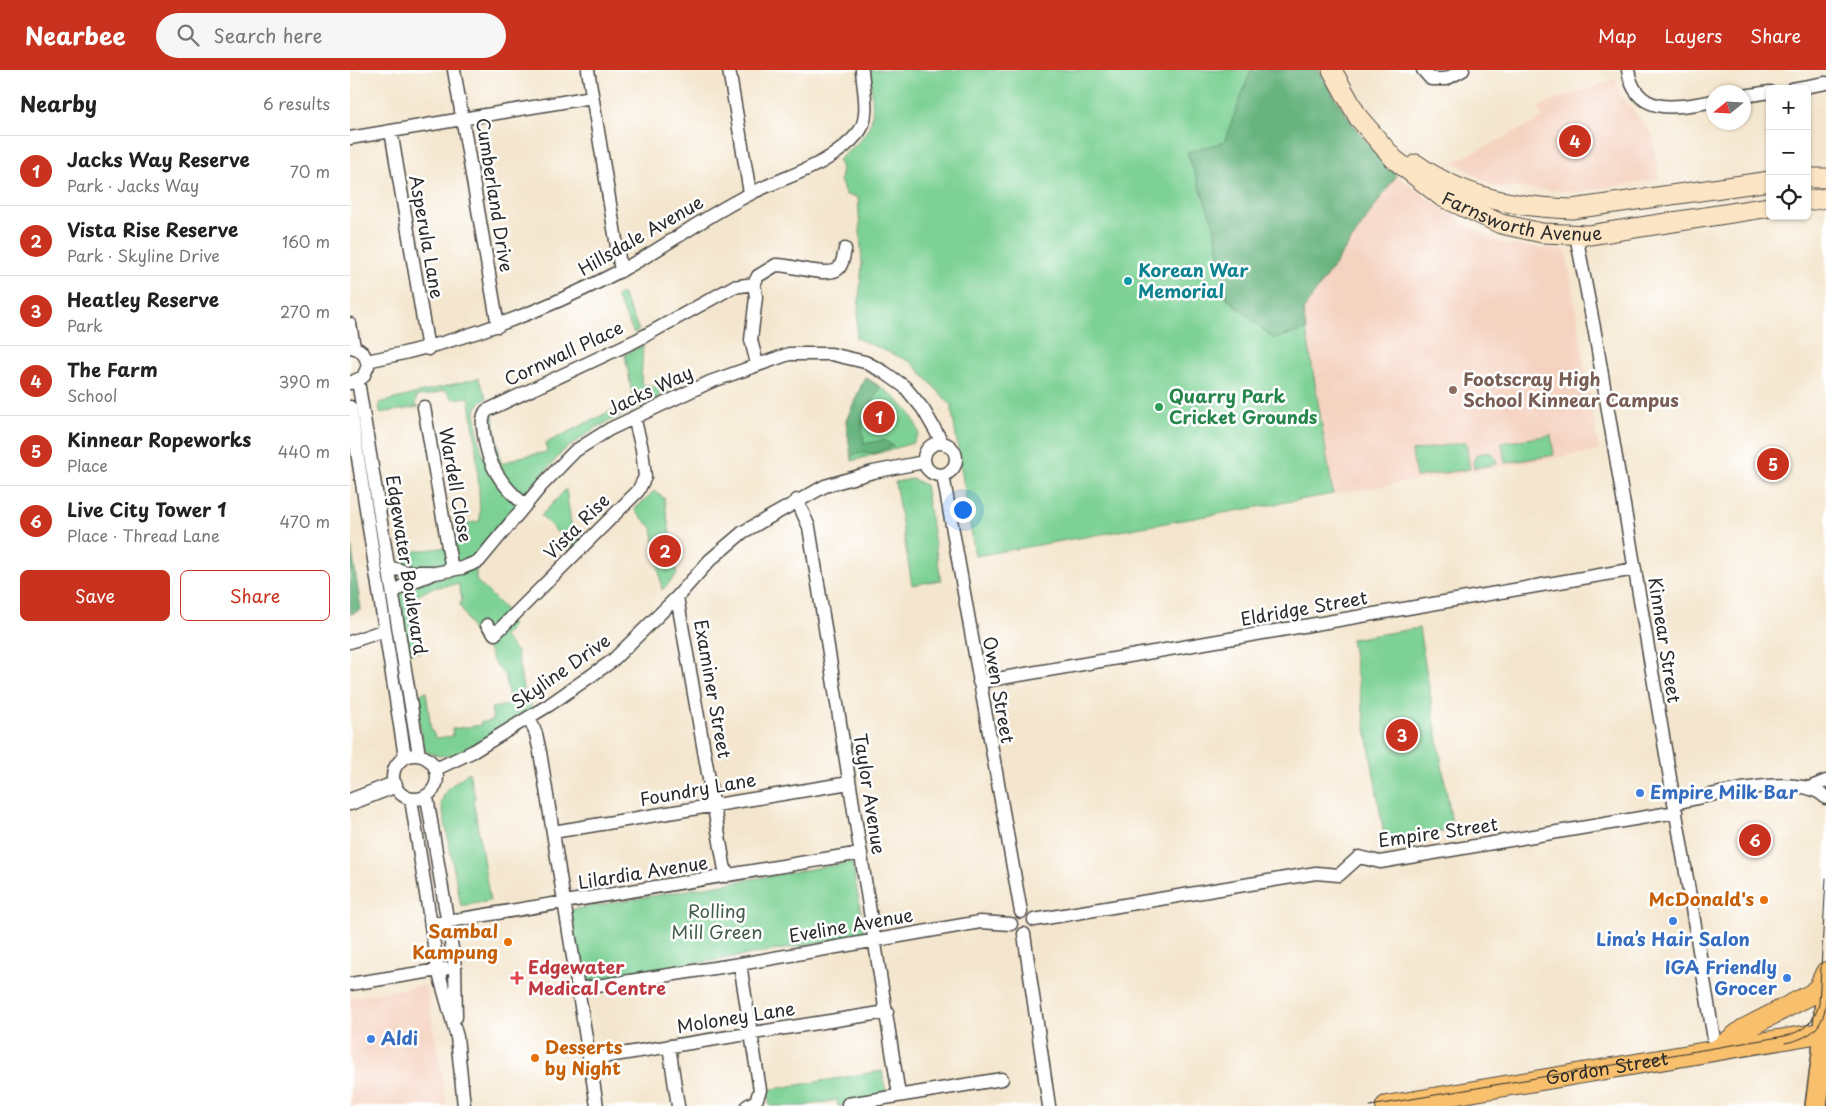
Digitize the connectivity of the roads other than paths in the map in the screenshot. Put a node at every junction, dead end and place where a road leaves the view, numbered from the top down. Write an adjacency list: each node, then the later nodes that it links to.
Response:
1 (454, 70): 15 (street, Cumberland Drive)
2 (588, 70): 13 (street)
3 (730, 70): 22 (street)
4 (862, 70): 22 (street, Hillsdale Avenue)
5 (1333, 70): 26 (main road, Farnsworth Avenue); 30 (main road, Farnsworth Avenue)
6 (1463, 70): 8 (street)
7 (1628, 70): 14 (street)
8 (1427, 74)
9 (1826, 84): 10 (street)
10 (1811, 86)
11 (1766, 93): 12 (street)
12 (1751, 95)
13 (592, 97): 15 (street); 32 (street)
14 (1706, 102)
15 (464, 118): 16 (street); 35 (street, Cumberland Drive)
16 (390, 130): 17 (street); 37 (street, Asperula Lane)
17 (350, 138)
18 (1811, 178): 19 (main road)
19 (1826, 178)
20 (1766, 181): 21 (main road, Farnsworth Avenue)
21 (1729, 186): 23 (main road, Farnsworth Avenue); 28 (main road)
22 (750, 194): 32 (street, Hillsdale Avenue)
23 (1674, 194): 26 (main road, Farnsworth Avenue); 29 (main road)
24 (1826, 198): 25 (main road)
25 (1811, 200)
26 (1572, 208): 30 (main road)
27 (1766, 208): 28 (main road, Farnsworth Avenue)
28 (1733, 213): 29 (main road, Farnsworth Avenue)
29 (1679, 222): 30 (main road, Farnsworth Avenue)
30 (1576, 235): 50 (street, Kinnear Street)
31 (845, 249): 33 (street)
32 (621, 271): 35 (street, Hillsdale Avenue)
33 (754, 284): 39 (street); 48 (street, Cornwall Place)
34 (350, 324): 36 (street)
35 (498, 326): 37 (street, Hillsdale Avenue)
36 (352, 347): 38 (street)
37 (428, 348): 38 (street, Hillsdale Avenue)
38 (367, 361): 40 (street)
39 (757, 364): 43 (street, Jacks Way); 44 (street, Jacks Way)
40 (354, 382): 49 (street, Edgewater Boulevard)
41 (350, 407): 56 (street, Edgewater Boulevard)
42 (424, 407): 51 (street, Wardell Close)
43 (634, 416): 48 (street, Jacks Way); 55 (street, Vista Rise)
44 (942, 442): 45 (street); 46 (street)
45 (924, 462): 46 (street); 47 (street, Skyline Drive)
46 (943, 475): 58 (street, Owen Street)
47 (797, 500): 54 (street, Skyline Drive); 64 (street, Taylor Avenue)
48 (525, 505): 51 (street, Jacks Way)
49 (388, 567): 52 (street); 53 (street, Edgewater Boulevard)
50 (1635, 569): 58 (street, Eldridge Street); 72 (street, Kinnear Street)
51 (452, 570): 52 (street, Jacks Way)
52 (435, 573): 53 (street, Jacks Way)
53 (393, 593): 60 (street, Edgewater Boulevard)
54 (677, 597): 59 (street, Skyline Drive); 71 (street, Examiner Street)
55 (487, 625)
56 (385, 630): 57 (street); 61 (street, Edgewater Boulevard)
57 (350, 642)
58 (979, 682): 77 (street, Owen Street)
59 (529, 717): 62 (street, Skyline Drive); 73 (street)
60 (419, 755): 61 (street); 62 (street)
61 (405, 757): 65 (street)
62 (436, 769): 67 (street)
63 (1826, 781): 66 (street)
64 (849, 783): 71 (street, Foundry Lane); 74 (street, Taylor Avenue)
65 (394, 785): 69 (street); 70 (street)
66 (1809, 788): 68 (street); 72 (street)
67 (427, 797): 69 (street); 79 (street)
68 (1826, 798)
69 (411, 799): 80 (street)
70 (350, 802)
71 (715, 805): 73 (street, Foundry Lane); 75 (street, Examiner Street)
72 (1675, 808): 78 (street, Empire Street); 96 (street, Kinnear Street)
73 (553, 832): 76 (street)
74 (861, 854): 75 (street, Lilardia Avenue); 83 (street, Taylor Avenue)
75 (726, 876): 76 (street, Lilardia Avenue)
76 (564, 904): 79 (street, Lilardia Avenue); 89 (street)
77 (1021, 912): 78 (street); 81 (street)
78 (1034, 920): 82 (street)
79 (447, 921): 80 (street, Lilardia Avenue); 85 (street)
80 (431, 924): 86 (street)
81 (1012, 924): 82 (street); 83 (street, Eveline Avenue)
82 (1024, 934): 107 (street)
83 (875, 939): 84 (street, Eveline Avenue); 91 (street, Taylor Avenue)
84 (740, 964): 89 (street, Eveline Avenue); 93 (street)
85 (455, 967): 86 (street); 94 (street)
86 (438, 970): 88 (street); 94 (street)
87 (1826, 972): 96 (main road)
88 (350, 984)
89 (578, 989): 97 (street)
90 (1826, 992): 92 (highway)
91 (888, 1012): 93 (street, Moloney Lane); 100 (street, Taylor Avenue)
92 (1825, 1032): 96 (main road, Gordon Street); 109 (highway)
93 (750, 1033): 95 (street, Moloney Lane); 101 (street)
94 (457, 1037): 98 (street)
95 (669, 1046): 97 (street, Moloney Lane); 106 (street)
96 (1716, 1051): 108 (main road, Gordon Street)
97 (589, 1059): 105 (street)
98 (462, 1070): 103 (street); 104 (street)
99 (1002, 1079): 100 (street)
100 (899, 1095): 102 (street)
101 (751, 1103)
102 (848, 1104)
103 (464, 1106)
104 (473, 1106)
105 (597, 1106)
106 (678, 1106)
107 (1049, 1106)
108 (1386, 1106)
109 (1816, 1106)

